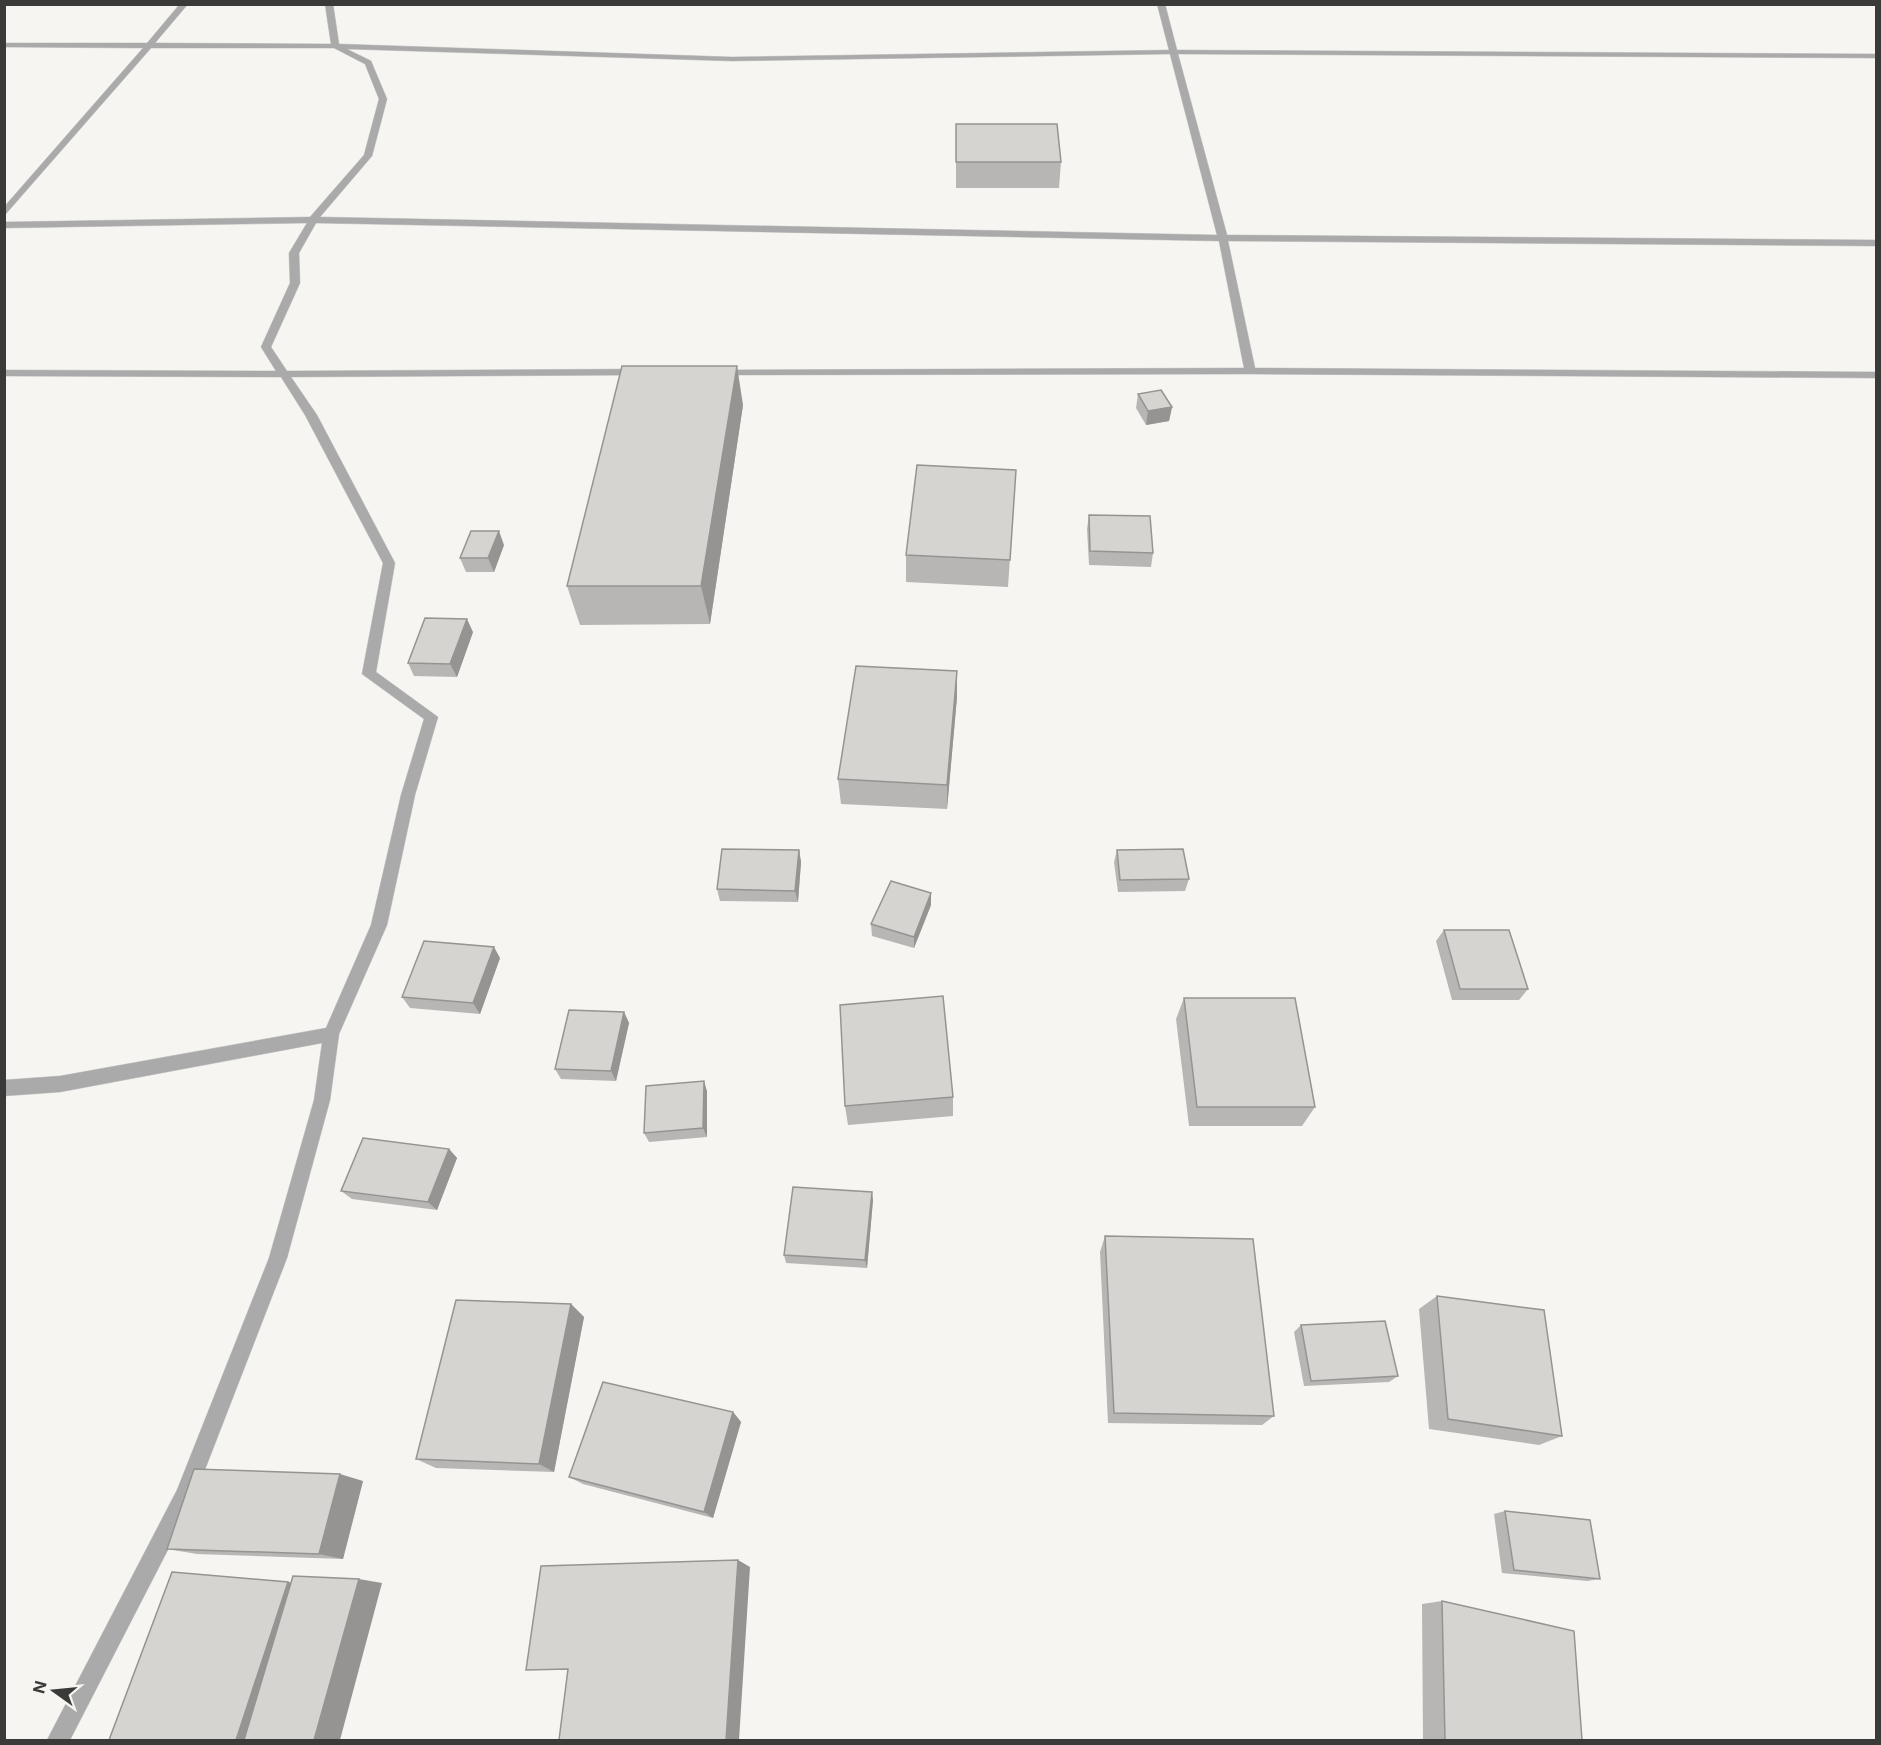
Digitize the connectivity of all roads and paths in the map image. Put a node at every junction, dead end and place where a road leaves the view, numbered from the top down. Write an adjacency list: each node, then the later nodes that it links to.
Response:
1 (185, 4): 5 (street)
2 (329, 4): 6 (street)
3 (1161, 4): 7 (street)
4 (4, 45): 5 (street)
5 (149, 46): 6 (street); 9 (street)
6 (335, 46): 7 (street); 10 (street)
7 (1172, 52): 8 (street); 12 (street)
8 (1876, 56)
9 (4, 213)
10 (314, 220): 11 (street); 12 (street); 18 (street)
11 (4, 225)
12 (1222, 238): 13 (street); 14 (street)
13 (1876, 243)
14 (1250, 371): 16 (street); 19 (street)
15 (654, 372): 18 (street)
16 (702, 372)
17 (4, 373): 18 (street)
18 (285, 373): 20 (street)
19 (1876, 375)
20 (331, 1034): 21 (street); 22 (street)
21 (4, 1088)
22 (58, 1740)

